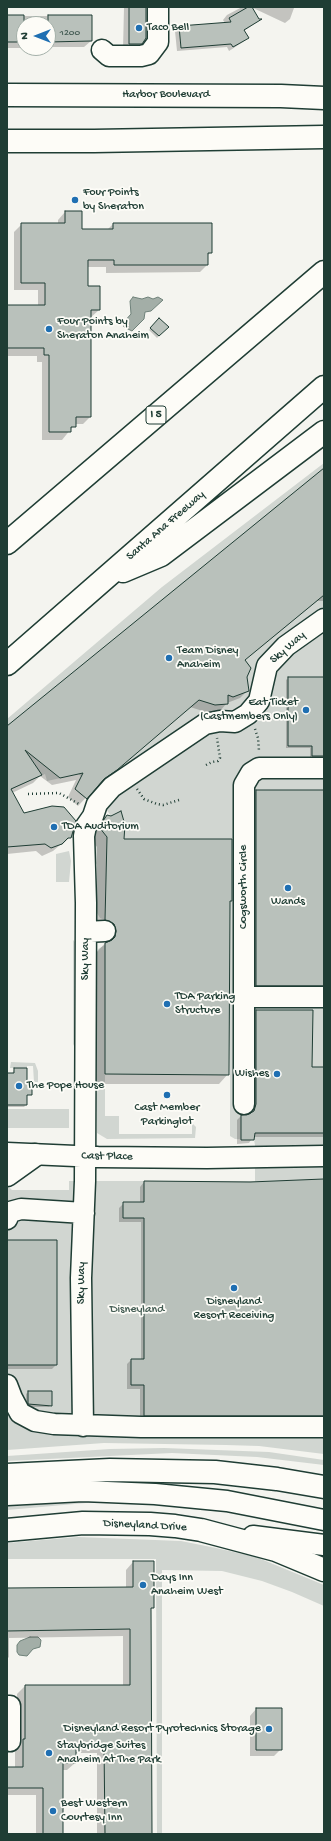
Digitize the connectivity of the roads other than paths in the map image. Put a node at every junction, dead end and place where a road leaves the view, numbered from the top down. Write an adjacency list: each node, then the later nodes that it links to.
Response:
1 (158, 7): 2 (street)
2 (102, 50)
3 (7, 95): 4 (main road, Harbor Boulevard)
4 (324, 98)
5 (324, 137): 6 (main road)
6 (7, 141)
7 (324, 272): 10 (main road, I 5)
8 (324, 387): 11 (main road, Santa Ana Freeway)
9 (324, 432): 11 (main road)
10 (7, 543)
11 (105, 578): 13 (main road, Santa Ana Freeway)
12 (324, 618): 22 (street, Sky Way)
13 (7, 664)
14 (324, 768): 15 (street, Cogsworth Circle)
15 (244, 997): 16 (street); 17 (street, Cogsworth Circle)
16 (324, 997)
17 (244, 1104)
18 (324, 1151): 23 (street, Cast Place)
19 (7, 1153): 20 (street, Cast Place)
20 (35, 1155): 22 (street, Cast Place); 25 (main road)
21 (324, 1156): 23 (street, Cast Place)
22 (85, 1157): 23 (street, Cast Place); 26 (street, Sky Way)
23 (254, 1157): 24 (street, Cast Place)
24 (324, 1160)
25 (7, 1175)
26 (84, 1213): 27 (street); 29 (street, Sky Way)
27 (7, 1219)
28 (7, 1385): 29 (street)
29 (83, 1426): 30 (street)
30 (324, 1427)
31 (7, 1475): 32 (main road)
32 (324, 1487)
33 (7, 1495): 34 (street)
34 (324, 1520)
35 (7, 1530): 36 (main road, Disneyland Drive)
36 (201, 1530): 37 (street); 38 (main road, Disneyland Drive)
37 (324, 1545)
38 (324, 1570)
39 (7, 1706): 40 (street)
40 (10, 1741)

